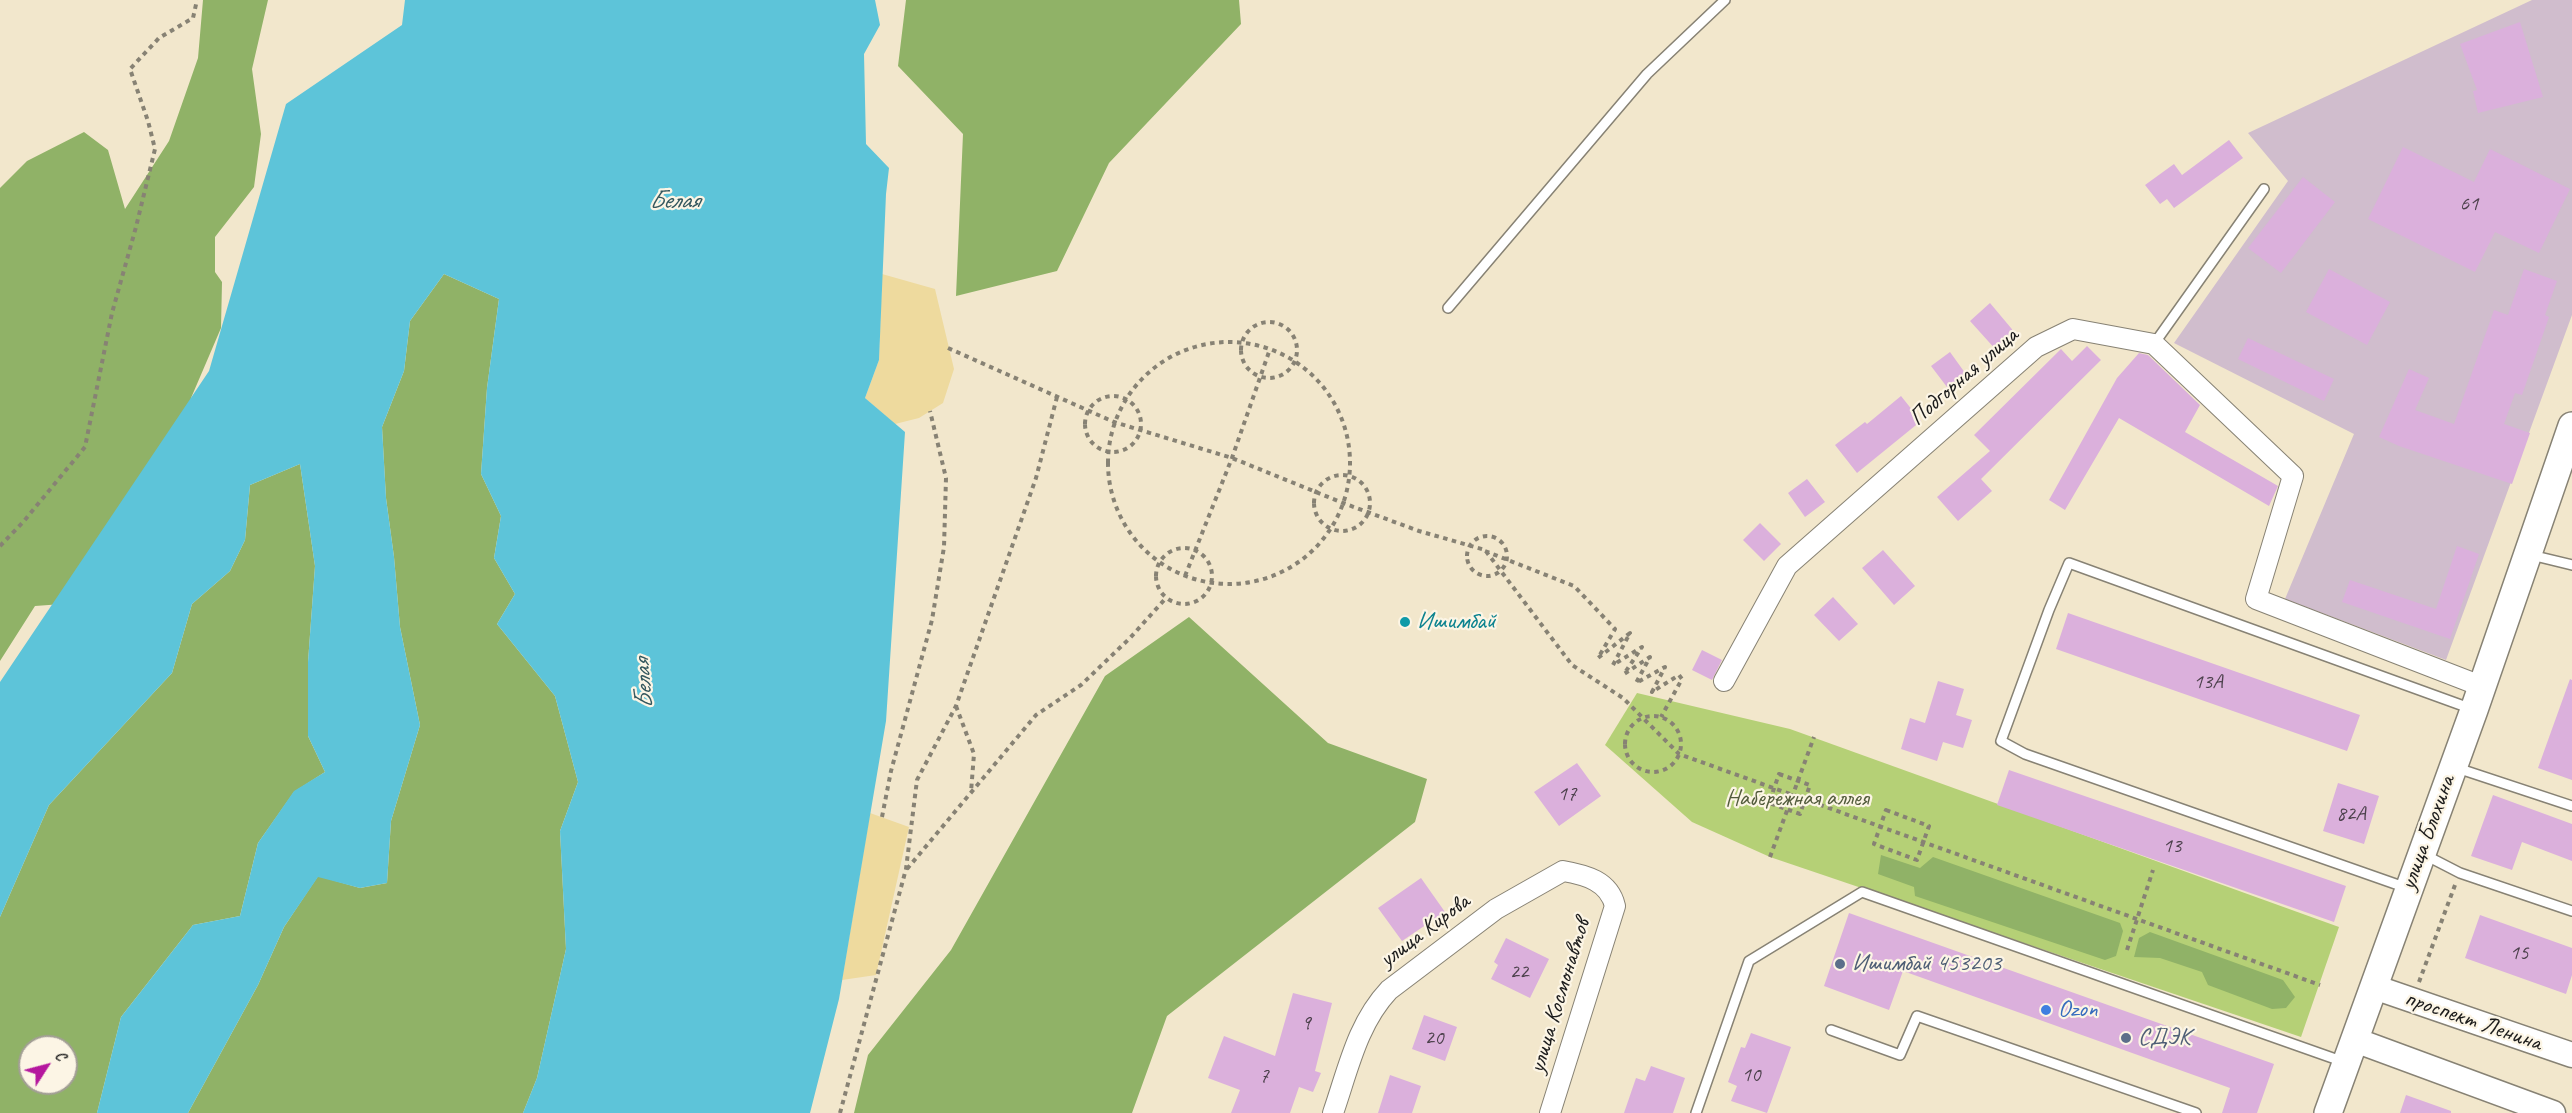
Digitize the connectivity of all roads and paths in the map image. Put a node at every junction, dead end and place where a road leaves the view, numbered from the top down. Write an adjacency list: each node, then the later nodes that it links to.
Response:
1 (197, 0): 25 (path)
2 (1725, 0): 4 (lane)
3 (2264, 189): 6 (lane)
4 (1448, 308)
5 (1242, 343): 8 (path); 9 (path); 10 (path); 12 (path)
6 (2154, 344): 37 (street, Подгорная улица); 38 (street)
7 (948, 348): 11 (path)
8 (1270, 349): 9 (path); 10 (path)
9 (1295, 362): 10 (path); 20 (path)
10 (1260, 377): 19 (path)
11 (1057, 397): 14 (path); 39 (path)
12 (1126, 399): 14 (path); 15 (path); 17 (path)
13 (930, 411): 52 (path)
14 (1088, 411): 15 (path); 18 (path)
15 (1114, 422): 17 (path); 18 (path)
16 (2572, 426): 29 (main road, улица Блохина)
17 (1140, 430): 18 (path); 19 (path)
18 (1108, 451): 31 (path)
19 (1232, 458): 21 (path); 27 (path)
20 (1349, 476): 21 (path); 22 (path); 23 (path)
21 (1316, 492): 22 (path); 24 (path)
22 (1343, 503): 23 (path); 24 (path)
23 (1368, 513): 24 (path); 26 (path)
24 (1330, 528): 35 (path)
25 (0, 546)
26 (1469, 546): 28 (path); 30 (path); 33 (path)
27 (1195, 550): 31 (path); 34 (path); 35 (path)
28 (1485, 550): 30 (path); 33 (path)
29 (2529, 554): 32 (lane); 38 (main road, улица Блохина)
30 (1506, 559): 33 (path); 40 (path)
31 (1160, 562): 34 (path); 36 (path)
32 (2572, 565)
33 (1500, 571): 41 (path)
34 (1185, 576): 35 (path)
35 (1211, 582): 36 (path)
36 (1166, 598): 47 (path)
37 (1724, 681)
38 (2478, 698): 44 (main road, улица Блохина); 60 (lane)
39 (956, 706): 47 (path); 57 (path)
40 (1661, 717): 41 (path); 43 (path)
41 (1642, 718): 43 (path); 43 (path)
42 (1814, 737): 45 (path)
43 (1679, 754): 46 (path)
44 (2452, 767): 50 (lane); 55 (main road, улица Блохина)
45 (1798, 780): 46 (path); 48 (path); 49 (path)
46 (1774, 789): 48 (path); 51 (path)
47 (971, 792): 57 (path)
48 (1792, 795): 49 (path); 51 (path)
49 (1805, 800): 51 (path); 53 (path)
50 (2572, 806)
51 (1787, 809): 56 (path)
52 (882, 817)
53 (1880, 826): 54 (path); 54 (path); 54 (path)
54 (1923, 842): 63 (path)
55 (2420, 853): 59 (lane); 60 (main road, улица Блохина)
56 (1770, 857)
57 (906, 869): 71 (path)
58 (2153, 870): 63 (path)
59 (2460, 873): 62 (lane); 67 (path)
60 (2408, 888): 66 (main road, улица Блохина)
61 (1612, 894): 72 (street, улица Кирова); 73 (street, улица Космонавтов)
62 (2572, 911)
63 (2137, 919): 64 (path); 65 (path)
64 (2127, 950)
65 (2320, 985)
66 (2374, 987): 67 (street, проспект Ленина); 69 (main road, улица Блохина)
67 (2412, 1000): 70 (street, проспект Ленина)
68 (1831, 1030): 75 (lane)
69 (2351, 1051): 74 (lane); 76 (main road, улица Блохина); 77 (street)
70 (2572, 1055)
71 (840, 1113)
72 (1333, 1113)
73 (1550, 1113)
74 (1696, 1113)
75 (2196, 1113)
76 (2328, 1113)
77 (2553, 1113)

